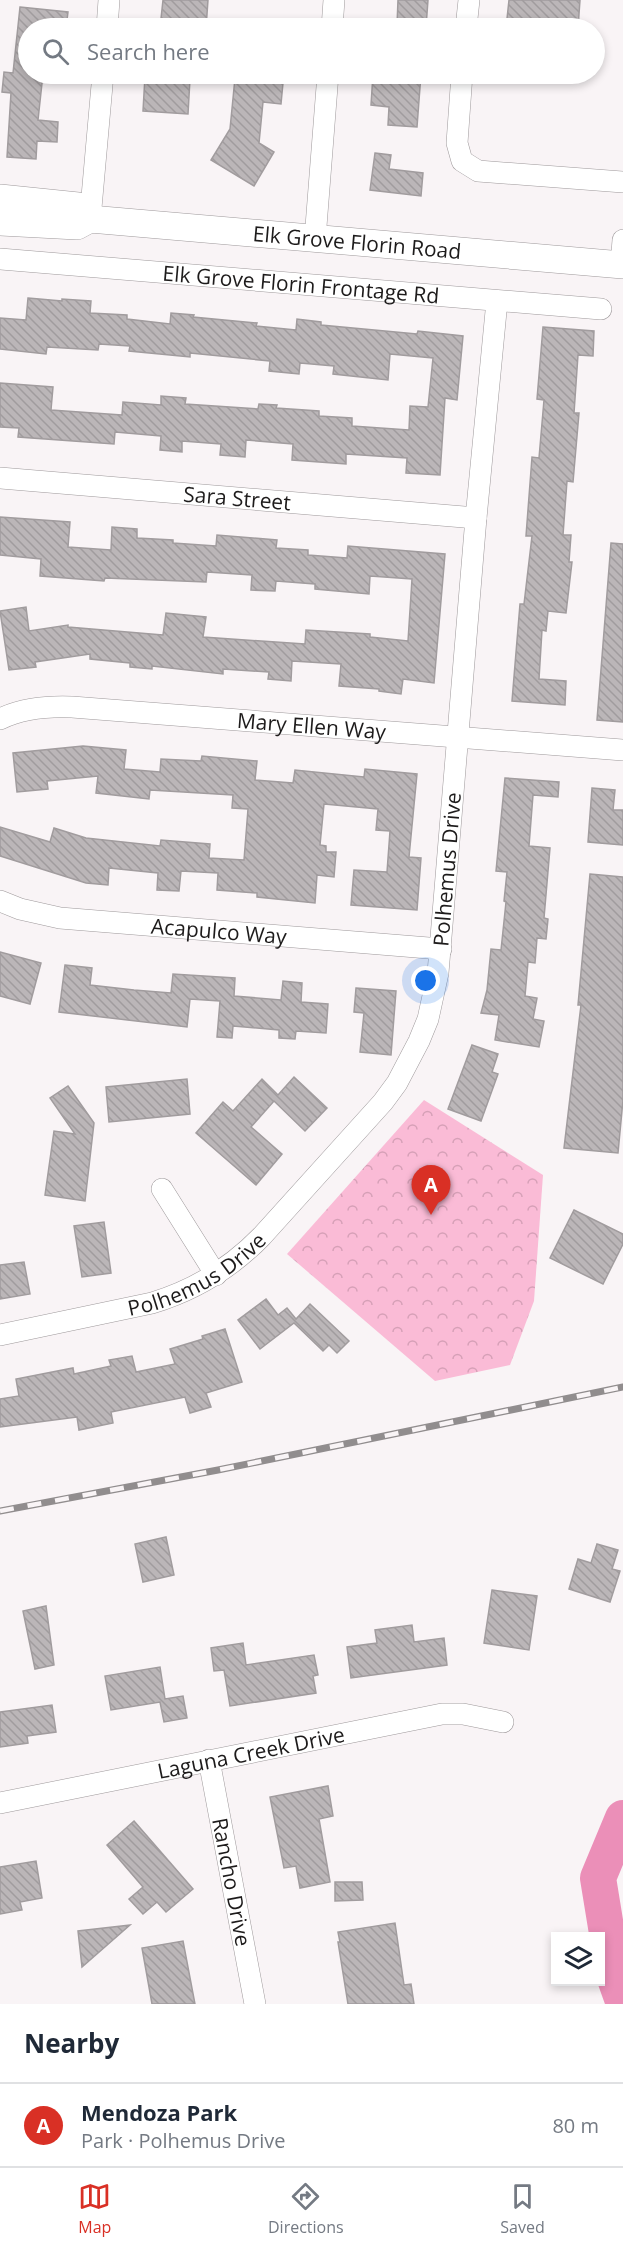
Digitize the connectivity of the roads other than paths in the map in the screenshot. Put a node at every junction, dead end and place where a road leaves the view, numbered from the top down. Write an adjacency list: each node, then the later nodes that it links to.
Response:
1 (109, 0): 4 (street)
2 (334, 0): 5 (street)
3 (469, 0): 6 (street)
4 (108, 18)
5 (333, 18)
6 (467, 18)
7 (102, 84): 12 (street)
8 (327, 84): 14 (street)
9 (461, 84): 10 (street)
10 (623, 182)
11 (0, 198): 12 (main road, Elk Grove Florin Road)
12 (90, 219): 13 (main road, Elk Grove Florin Road); 14 (main road, Elk Grove Florin Road)
13 (0, 222)
14 (315, 238): 15 (main road, Elk Grove Florin Road)
15 (622, 257)
16 (0, 259): 17 (street, Elk Grove Florin Frontage Rd)
17 (497, 302): 18 (street, Elk Grove Florin Frontage Rd); 20 (street, Polhemus Drive)
18 (601, 309)
19 (0, 478): 20 (street, Sara Street)
20 (476, 518): 22 (street, Polhemus Drive)
21 (0, 718): 22 (street, Mary Ellen Way)
22 (458, 737): 23 (street, Mary Ellen Way); 25 (street, Polhemus Drive)
23 (623, 750)
24 (0, 901): 25 (street, Acapulco Way)
25 (441, 949): 27 (street, Polhemus Drive)
26 (162, 1189): 27 (street)
27 (216, 1275): 28 (street, Polhemus Drive)
28 (0, 1335)
29 (503, 1722): 30 (street, Laguna Creek Drive)
30 (208, 1760): 31 (street, Laguna Creek Drive); 32 (street, Rancho Drive)
31 (0, 1803)
32 (255, 2004)

